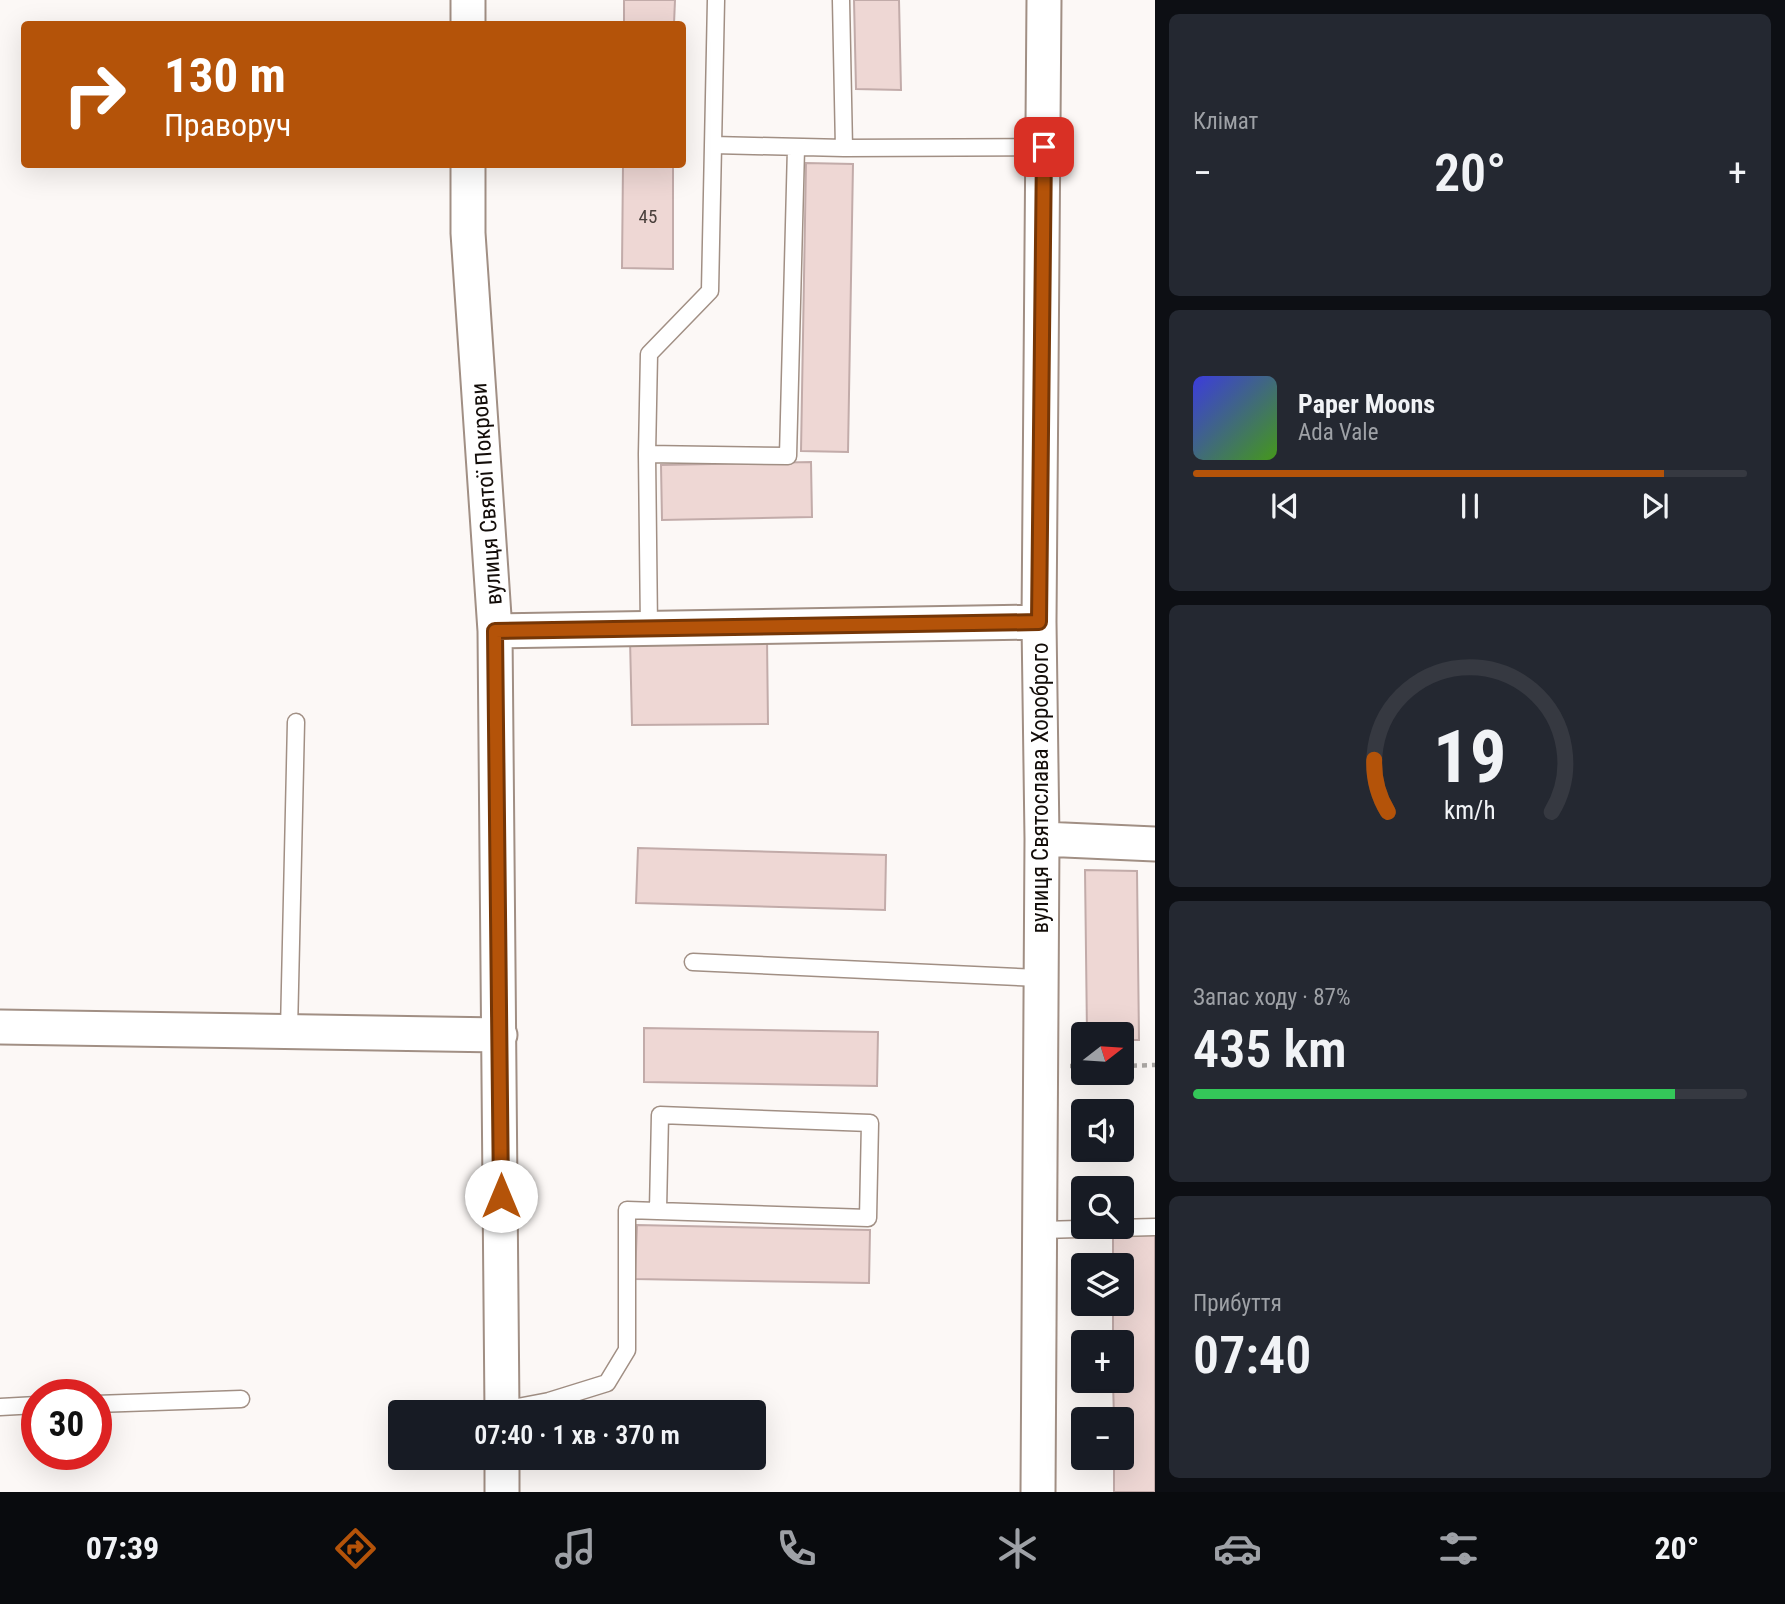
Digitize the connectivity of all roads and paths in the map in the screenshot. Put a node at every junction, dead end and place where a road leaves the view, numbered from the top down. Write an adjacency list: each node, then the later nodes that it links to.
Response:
1 (468, 0): 5 (street)
2 (716, 0): 6 (lane)
3 (841, 0): 9 (lane)
4 (1044, 0): 7 (street, вулиця Святослава Хороброго)
5 (468, 21)
6 (713, 145): 8 (lane); 11 (lane)
7 (1044, 147): 9 (lane); 12 (street, вулиця Святослава Хороброго)
8 (796, 148): 9 (lane); 11 (lane)
9 (844, 148)
10 (468, 168): 14 (street, вулиця Святої Покрови)
11 (646, 454): 13 (lane)
12 (1039, 622): 13 (street); 16 (street, вулиця Святослава Хороброго)
13 (649, 628): 14 (street)
14 (495, 631): 22 (street, вулиця Святої Покрови)
15 (296, 722): 21 (lane)
16 (1042, 839): 17 (street); 19 (street, вулиця Святослава Хороброго)
17 (1155, 844)
18 (693, 962): 19 (lane)
19 (1040, 978): 27 (street, вулиця Святослава Хороброго)
20 (0, 1027): 21 (street)
21 (289, 1031): 22 (street)
22 (500, 1035): 29 (street, вулиця Святої Покрови)
23 (1155, 1065): 24 (path)
24 (1134, 1066)
25 (657, 1210): 25 (lane); 30 (lane)
26 (1155, 1227): 27 (lane)
27 (1041, 1230): 36 (street, вулиця Святослава Хороброго)
28 (241, 1399): 31 (lane)
29 (502, 1400)
30 (552, 1400)
31 (112, 1403)
32 (21, 1406): 33 (lane)
33 (0, 1407)
34 (502, 1470): 35 (street)
35 (502, 1492)
36 (1038, 1492)

